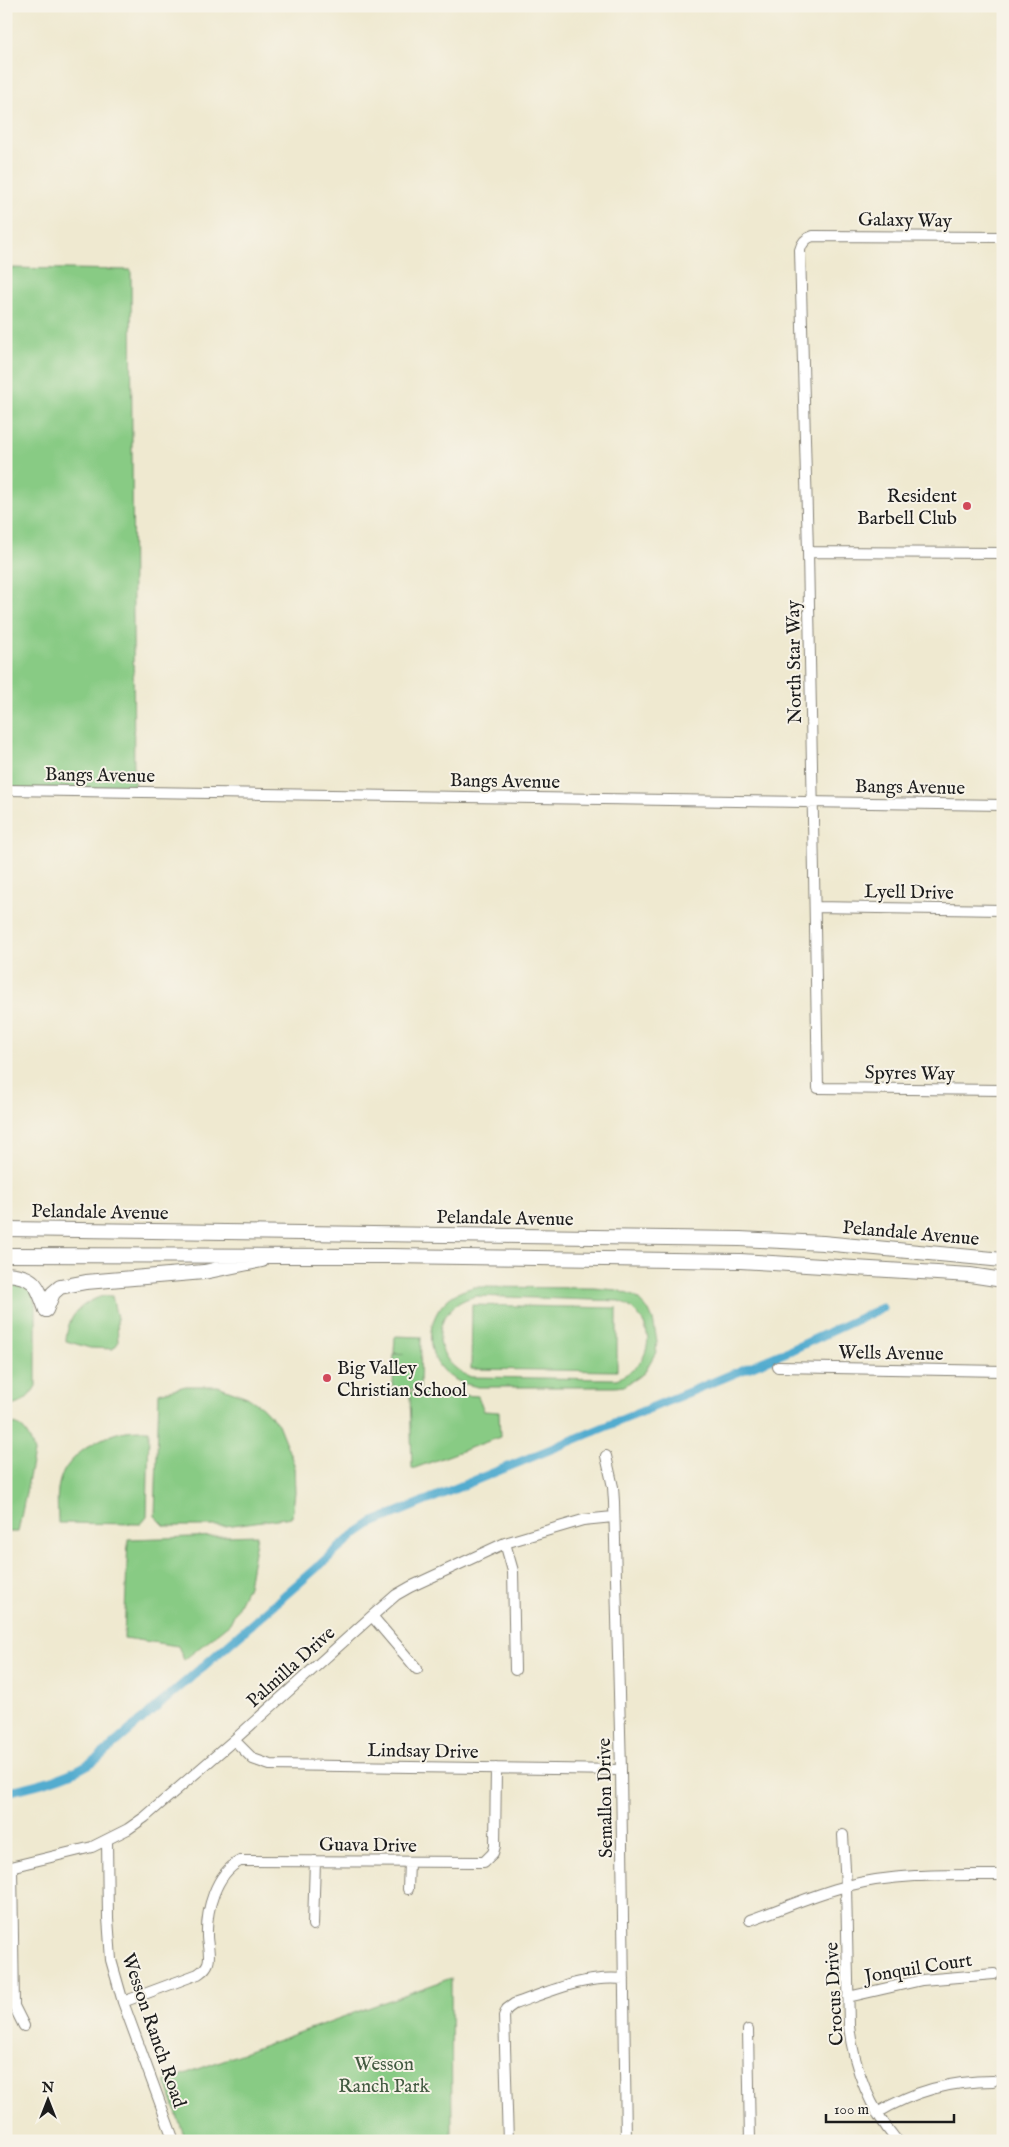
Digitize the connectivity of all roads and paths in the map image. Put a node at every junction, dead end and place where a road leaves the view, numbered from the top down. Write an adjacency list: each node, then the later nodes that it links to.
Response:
1 (1003, 237): 2 (street, Galaxy Way)
2 (808, 238): 3 (street, North Star Way)
3 (808, 552): 4 (street); 6 (street, North Star Way)
4 (1003, 553)
5 (6, 790): 6 (street, Bangs Avenue)
6 (813, 802): 7 (street, Bangs Avenue); 8 (street, North Star Way)
7 (1003, 805)
8 (815, 907): 9 (street, Lyell Drive); 10 (street, North Star Way)
9 (1003, 910)
10 (818, 1088): 11 (street, Spyres Way)
11 (1003, 1090)
12 (6, 1229): 15 (main road, Pelandale Avenue)
13 (6, 1255): 14 (main road, Pelandale Avenue)
14 (282, 1255): 16 (main road); 17 (main road, Pelandale Avenue)
15 (1003, 1260)
16 (6, 1274)
17 (1003, 1280)
18 (778, 1367): 19 (street, Wells Avenue)
19 (1003, 1372)
20 (606, 1456): 21 (street, Semallon Drive)
21 (613, 1518): 22 (street, Palmilla Drive); 28 (street, Semallon Drive)
22 (505, 1544): 23 (street, Palmilla Drive); 25 (street)
23 (372, 1616): 24 (street); 26 (street, Palmilla Drive)
24 (417, 1669)
25 (515, 1670)
26 (234, 1740): 27 (street, Lindsay Drive); 30 (street, Palmilla Drive)
27 (496, 1768): 28 (street, Lindsay Drive); 32 (street, Guava Drive)
28 (621, 1770): 40 (street, Semallon Drive)
29 (842, 1835): 35 (street, Crocus Drive)
30 (107, 1840): 33 (street, Palmilla Drive); 42 (street, Wesson Ranch Road)
31 (315, 1861): 32 (street, Guava Drive); 38 (street); 42 (street, Guava Drive)
32 (409, 1862): 36 (street)
33 (9, 1867): 43 (street)
34 (1003, 1875): 35 (street)
35 (846, 1886): 37 (street); 41 (street, Crocus Drive)
36 (408, 1889)
37 (750, 1920)
38 (313, 1926)
39 (994, 1974): 41 (street, Jonquil Court)
40 (624, 1979): 48 (street); 49 (street, Semallon Drive)
41 (848, 1997): 46 (street, Crocus Drive)
42 (123, 2002): 47 (street, Wesson Ranch Road)
43 (24, 2026)
44 (748, 2030): 50 (street)
45 (993, 2081): 46 (street)
46 (877, 2113): 51 (street, Crocus Drive)
47 (174, 2141)
48 (508, 2141)
49 (626, 2141)
50 (750, 2141)
51 (897, 2141)

